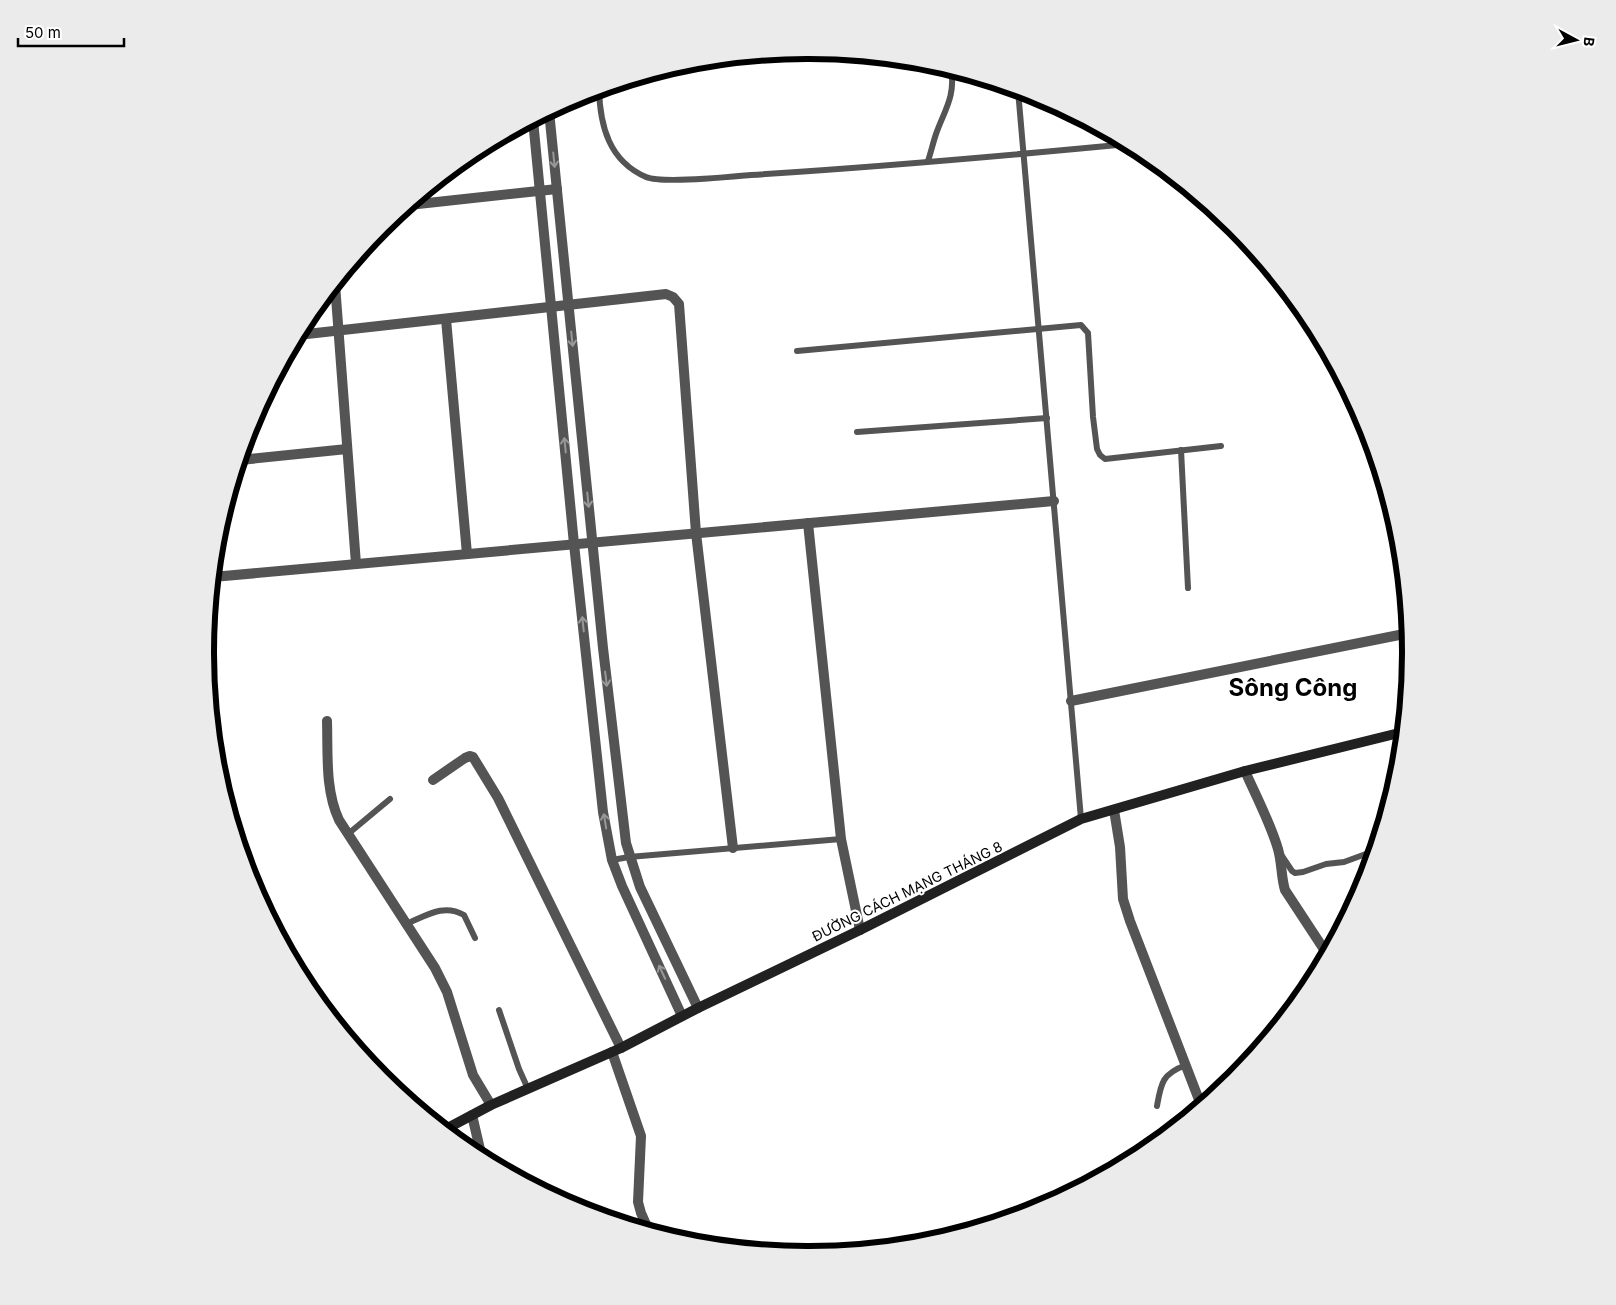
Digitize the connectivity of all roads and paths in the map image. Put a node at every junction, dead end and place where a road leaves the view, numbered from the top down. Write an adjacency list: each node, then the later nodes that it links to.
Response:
1 (953, 77): 8 (lane)
2 (599, 97): 8 (lane)
3 (1019, 98): 7 (lane)
4 (550, 118): 9 (street, one-way to 9)
5 (534, 126): 10 (street)
6 (1116, 145): 7 (lane)
7 (1024, 154): 8 (lane); 16 (lane)
8 (928, 161)
9 (557, 189): 10 (street); 13 (street)
10 (540, 191): 11 (street); 14 (street)
11 (421, 203)
12 (335, 294): 17 (street)
13 (568, 305): 14 (street); 28 (street); 29 (street, one-way to 29)
14 (551, 308): 15 (street); 30 (street, one-way to 14)
15 (446, 319): 17 (street); 31 (street)
16 (1039, 329): 19 (lane); 20 (lane); 24 (lane)
17 (338, 331): 18 (street); 23 (street)
18 (307, 334)
19 (797, 351)
20 (1047, 418): 21 (lane); 26 (lane)
21 (856, 432)
22 (1221, 446): 24 (lane)
23 (347, 449): 25 (street); 32 (street)
24 (1180, 450): 34 (lane)
25 (247, 459)
26 (1054, 501): 27 (street); 38 (lane)
27 (808, 523): 28 (street); 47 (street)
28 (696, 533): 29 (street); 48 (street)
29 (592, 543): 30 (street); 36 (street)
30 (574, 544): 31 (street); 37 (street, one-way to 30)
31 (468, 554): 32 (street)
32 (356, 564): 33 (street)
33 (219, 576)
34 (1188, 588)
35 (1401, 635): 38 (street)
36 (603, 648): 37 (street); 51 (street, one-way to 51)
37 (586, 650): 52 (street, one-way to 37)
38 (1071, 701): 45 (lane)
39 (327, 721): 46 (street)
40 (1396, 734): 41 (street, ĐƯỜNG CÁCH MẠNG THÁNG 8)
41 (1244, 770): 44 (street, ĐƯỜNG CÁCH MẠNG THÁNG 8); 49 (street)
42 (433, 780): 60 (street)
43 (390, 799): 46 (lane)
44 (1114, 810): 45 (street, ĐƯỜNG CÁCH MẠNG THÁNG 8); 61 (street)
45 (1081, 819): 54 (street, ĐƯỜNG CÁCH MẠNG THÁNG 8)
46 (348, 834): 53 (street)
47 (841, 839): 48 (lane); 54 (street)
48 (733, 848): 51 (lane)
49 (1278, 851): 50 (lane); 56 (street)
50 (1366, 854)
51 (629, 857): 52 (lane); 57 (street)
52 (612, 860): 59 (street, one-way to 52)
53 (406, 924): 55 (lane); 64 (street)
54 (860, 930): 57 (street, ĐƯỜNG CÁCH MẠNG THÁNG 8)
55 (475, 938)
56 (1323, 948)
57 (698, 1008): 59 (street, ĐƯỜNG CÁCH MẠNG THÁNG 8)
58 (499, 1010): 62 (lane)
59 (682, 1016): 60 (street, ĐƯỜNG CÁCH MẠNG THÁNG 8)
60 (616, 1050): 62 (street, ĐƯỜNG CÁCH MẠNG THÁNG 8); 69 (street)
61 (1186, 1065): 63 (street); 65 (lane)
62 (528, 1089): 64 (street, ĐƯỜNG CÁCH MẠNG THÁNG 8)
63 (1199, 1099)
64 (491, 1105): 66 (street, ĐƯỜNG CÁCH MẠNG THÁNG 8)
65 (1157, 1106)
66 (472, 1115): 67 (street, ĐƯỜNG CÁCH MẠNG THÁNG 8); 68 (street)
67 (451, 1127)
68 (479, 1147)
69 (645, 1223)

